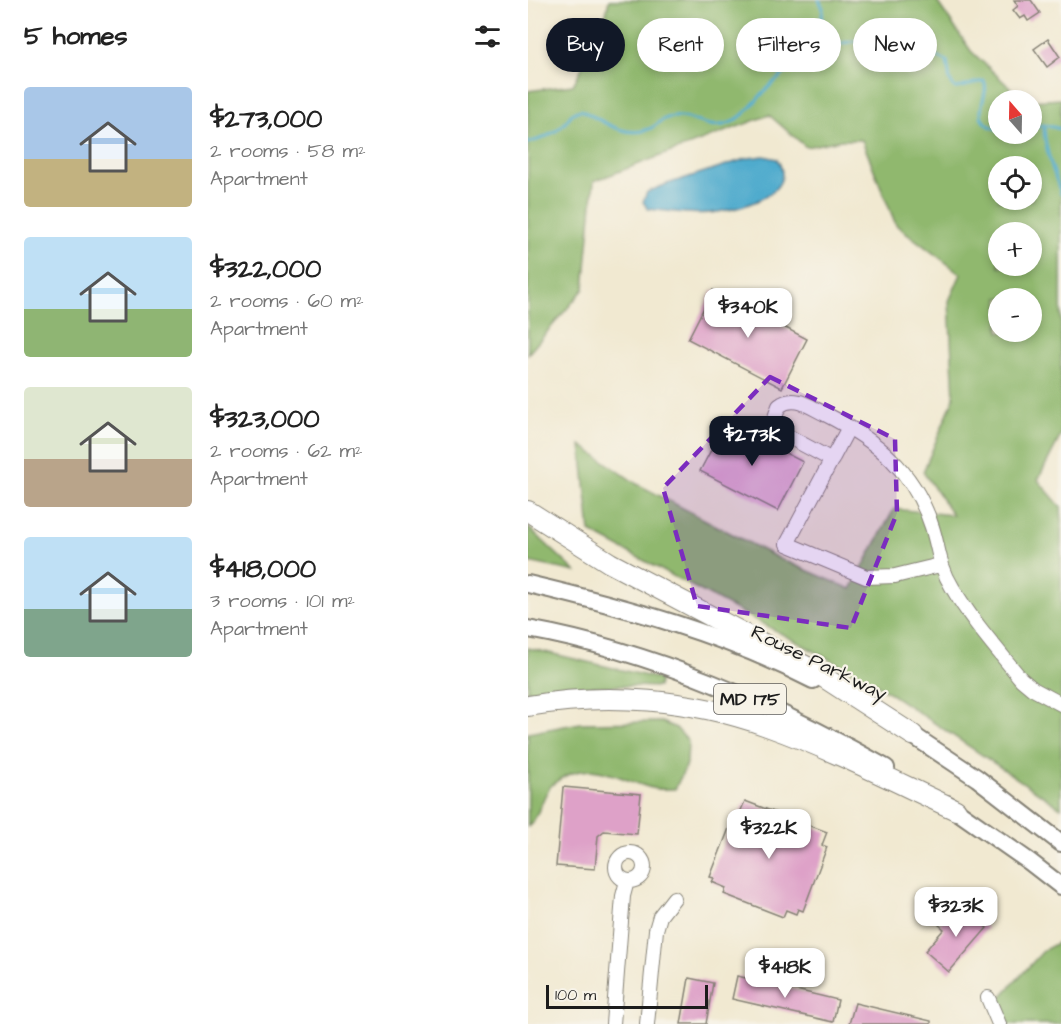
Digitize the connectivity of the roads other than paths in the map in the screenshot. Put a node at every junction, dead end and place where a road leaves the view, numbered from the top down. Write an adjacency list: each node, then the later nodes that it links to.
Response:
1 (849, 427): 2 (street); 2 (street); 4 (street)
2 (832, 460): 4 (street)
3 (528, 511): 9 (highway)
4 (940, 565): 7 (street)
5 (528, 584): 9 (main road, Rouse Parkway / MD 175)
6 (528, 629): 10 (main road, MD 175)
7 (1061, 704)
8 (528, 706): 10 (highway)
9 (913, 735): 11 (main road, Rouse Parkway / MD 175)
10 (956, 810): 13 (main road, MD 175)
11 (1061, 843)
12 (627, 880): 16 (street)
13 (1061, 886)
14 (674, 898): 17 (street)
15 (988, 998): 18 (street)
16 (612, 1024)
17 (647, 1024)
18 (999, 1024)

